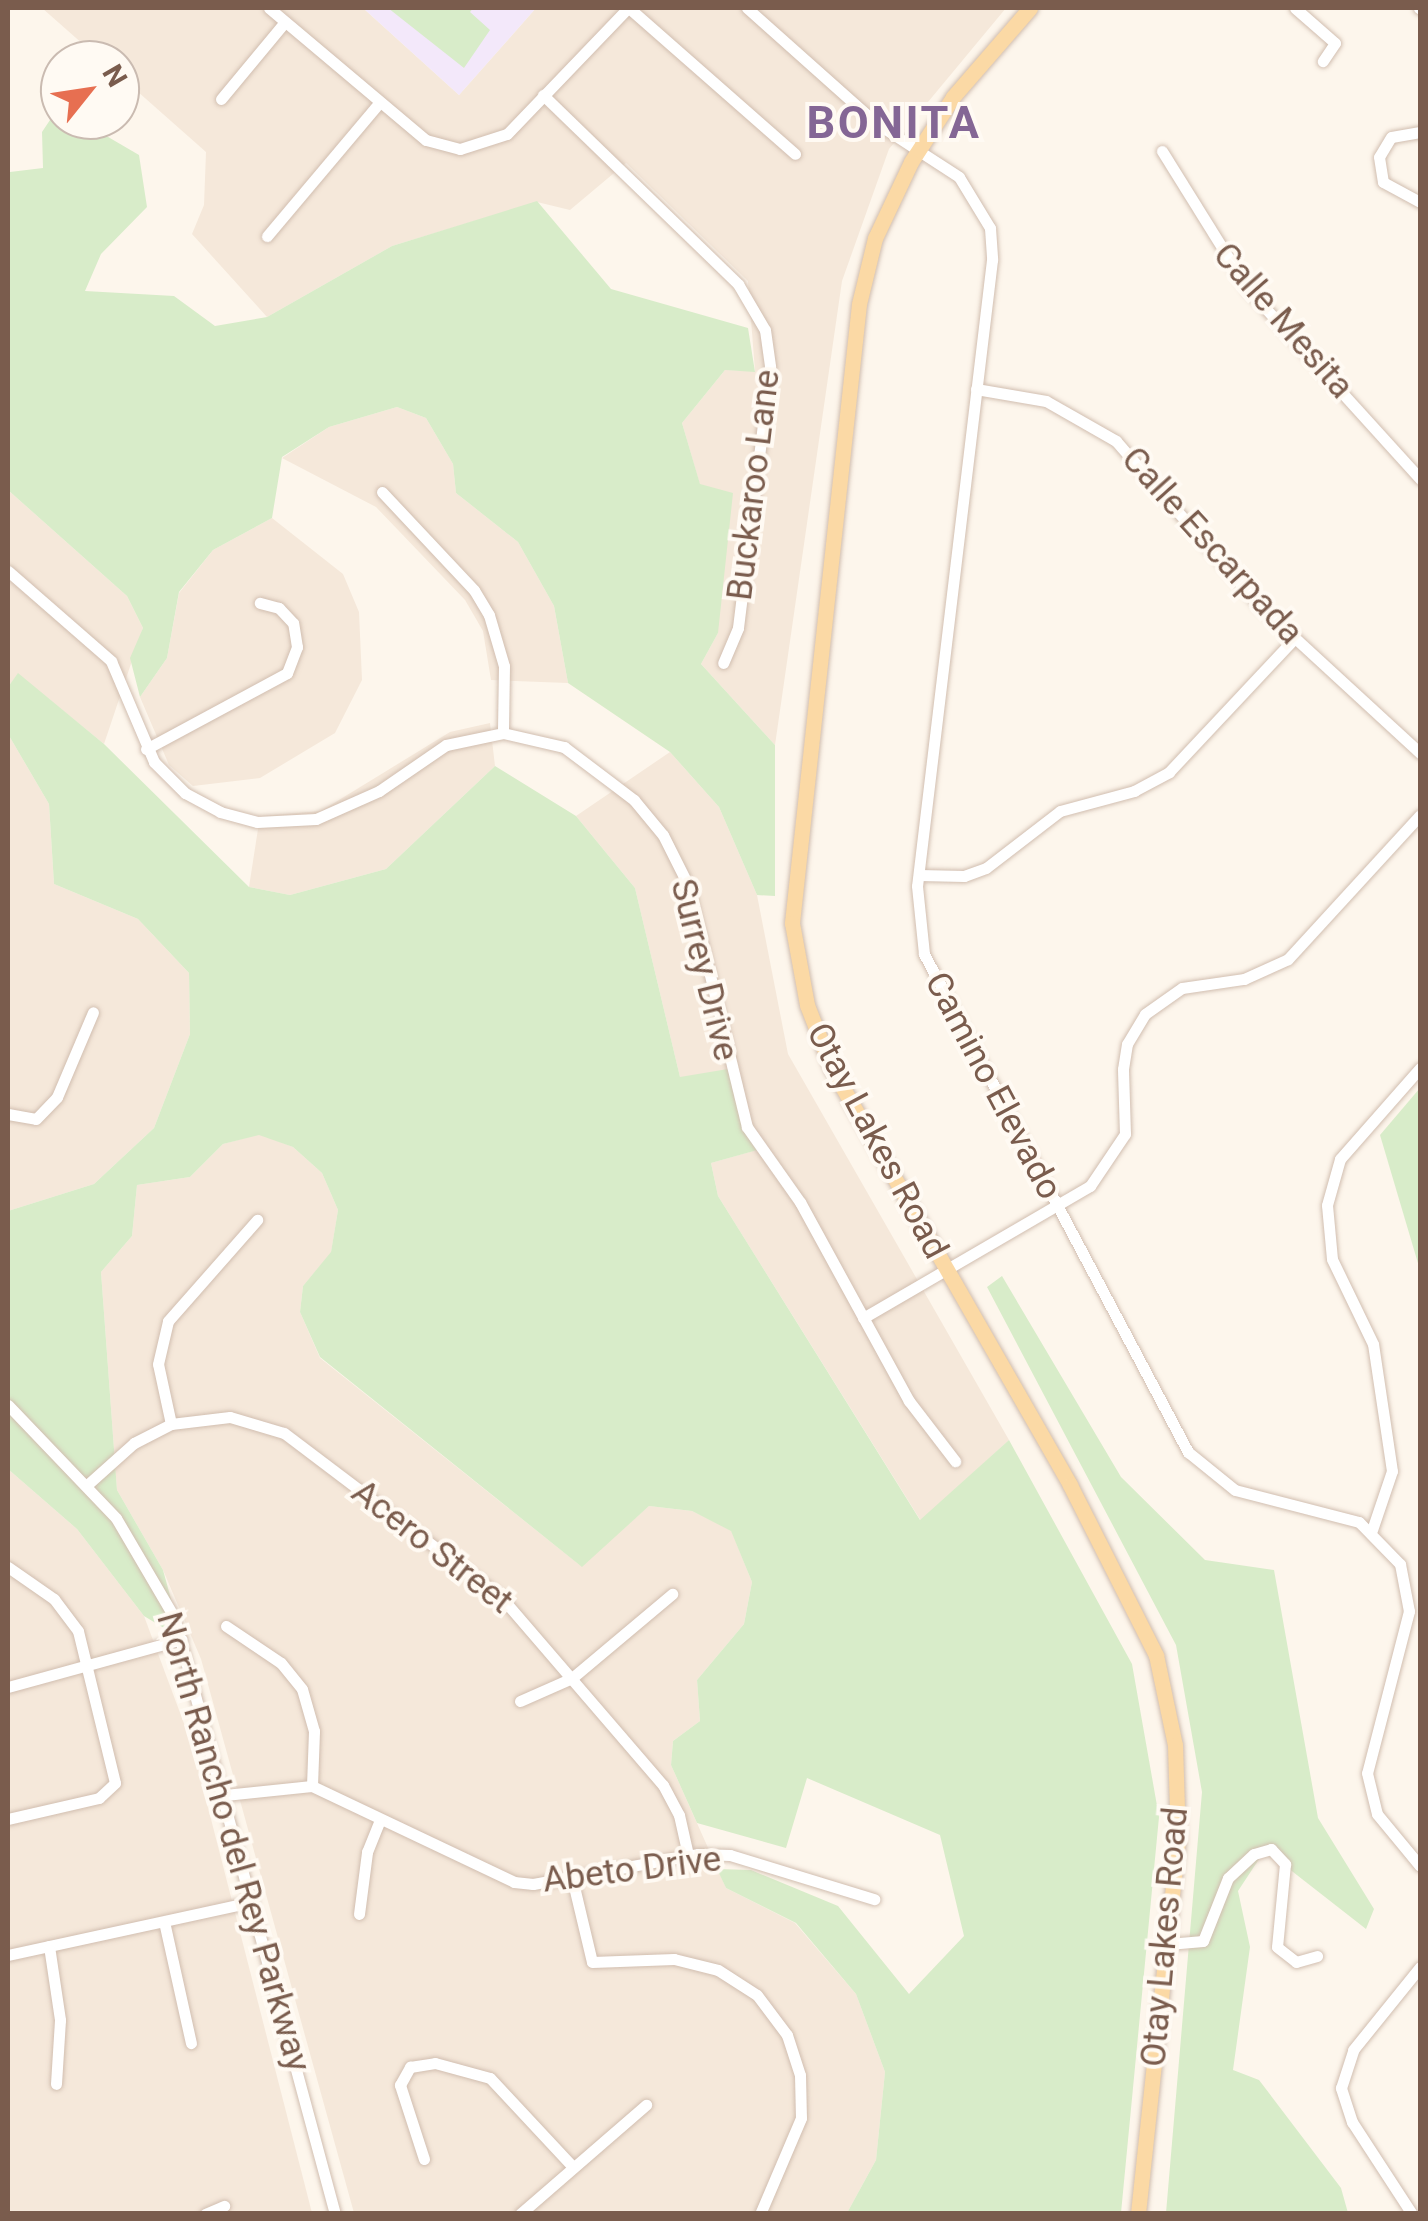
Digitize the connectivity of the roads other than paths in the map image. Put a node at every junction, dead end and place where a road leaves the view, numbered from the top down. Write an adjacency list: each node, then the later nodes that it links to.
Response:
1 (268, 8): 6 (street)
2 (628, 8): 8 (street); 14 (street)
3 (747, 8): 12 (street, Camino Elevado)
4 (1030, 8): 12 (main road, Otay Lakes Road)
5 (1296, 8): 7 (street)
6 (285, 22): 9 (street); 10 (street)
7 (1323, 61)
8 (543, 95): 10 (street); 23 (street, Buckaroo Lane)
9 (221, 99)
10 (379, 103): 16 (street)
11 (1420, 132): 15 (street)
12 (918, 150): 17 (street, Camino Elevado); 34 (main road, Otay Lakes Road)
13 (1162, 151): 18 (street, Calle Mesita)
14 (795, 154)
15 (1420, 202)
16 (266, 236)
17 (976, 390): 22 (street, Calle Escarpada); 28 (street, Camino Elevado)
18 (1420, 480)
19 (382, 492): 24 (street)
20 (8, 571): 25 (street, Surrey Drive)
21 (260, 603): 25 (street)
22 (1294, 639): 26 (street, Calle Escarpada); 28 (street)
23 (723, 663)
24 (502, 733): 25 (street, Surrey Drive); 35 (street, Surrey Drive)
25 (146, 749)
26 (1420, 752)
27 (1420, 815): 32 (street)
28 (919, 875): 32 (street, Camino Elevado)
29 (94, 1012): 31 (street)
30 (1420, 1068): 40 (street)
31 (8, 1114)
32 (1056, 1206): 34 (street); 40 (street, Camino Elevado)
33 (257, 1220): 37 (street)
34 (942, 1267): 35 (street); 60 (main road, Otay Lakes Road)
35 (863, 1318): 38 (street, Surrey Drive)
36 (8, 1405): 39 (street, North Rancho del Rey Parkway)
37 (170, 1424): 39 (street, Acero Street); 46 (street, Acero Street)
38 (954, 1461)
39 (87, 1486): 44 (street, North Rancho del Rey Parkway)
40 (1372, 1530): 54 (street)
41 (8, 1566): 45 (street)
42 (672, 1594): 46 (street)
43 (226, 1626): 49 (street)
44 (182, 1639): 45 (street); 50 (street, North Rancho del Rey Parkway)
45 (90, 1666): 47 (street); 51 (street)
46 (572, 1678): 48 (street); 53 (street, Acero Street)
47 (8, 1687)
48 (520, 1701)
49 (312, 1786): 50 (street); 52 (street, Abeto Drive)
50 (225, 1795): 57 (street, North Rancho del Rey Parkway)
51 (8, 1819)
52 (380, 1820): 55 (street, Abeto Drive); 58 (street)
53 (688, 1856): 55 (street, Abeto Drive); 56 (street, Abeto Drive)
54 (1420, 1866)
55 (572, 1878): 74 (street)
56 (874, 1899)
57 (252, 1902): 59 (street); 72 (street, North Rancho del Rey Parkway)
58 (358, 1914)
59 (166, 1926): 61 (street); 65 (street)
60 (1168, 1944): 63 (street); 75 (main road, Otay Lakes Road)
61 (50, 1946): 62 (street); 66 (street)
62 (8, 1955)
63 (1317, 1956)
64 (1420, 1967): 76 (street)
65 (191, 2043)
66 (56, 2084)
67 (646, 2105): 69 (street)
68 (424, 2159): 69 (street)
69 (572, 2166): 73 (street)
70 (224, 2206): 71 (street)
71 (205, 2214)
72 (335, 2214)
73 (520, 2214)
74 (760, 2214)
75 (1138, 2214)
76 (1412, 2214)

